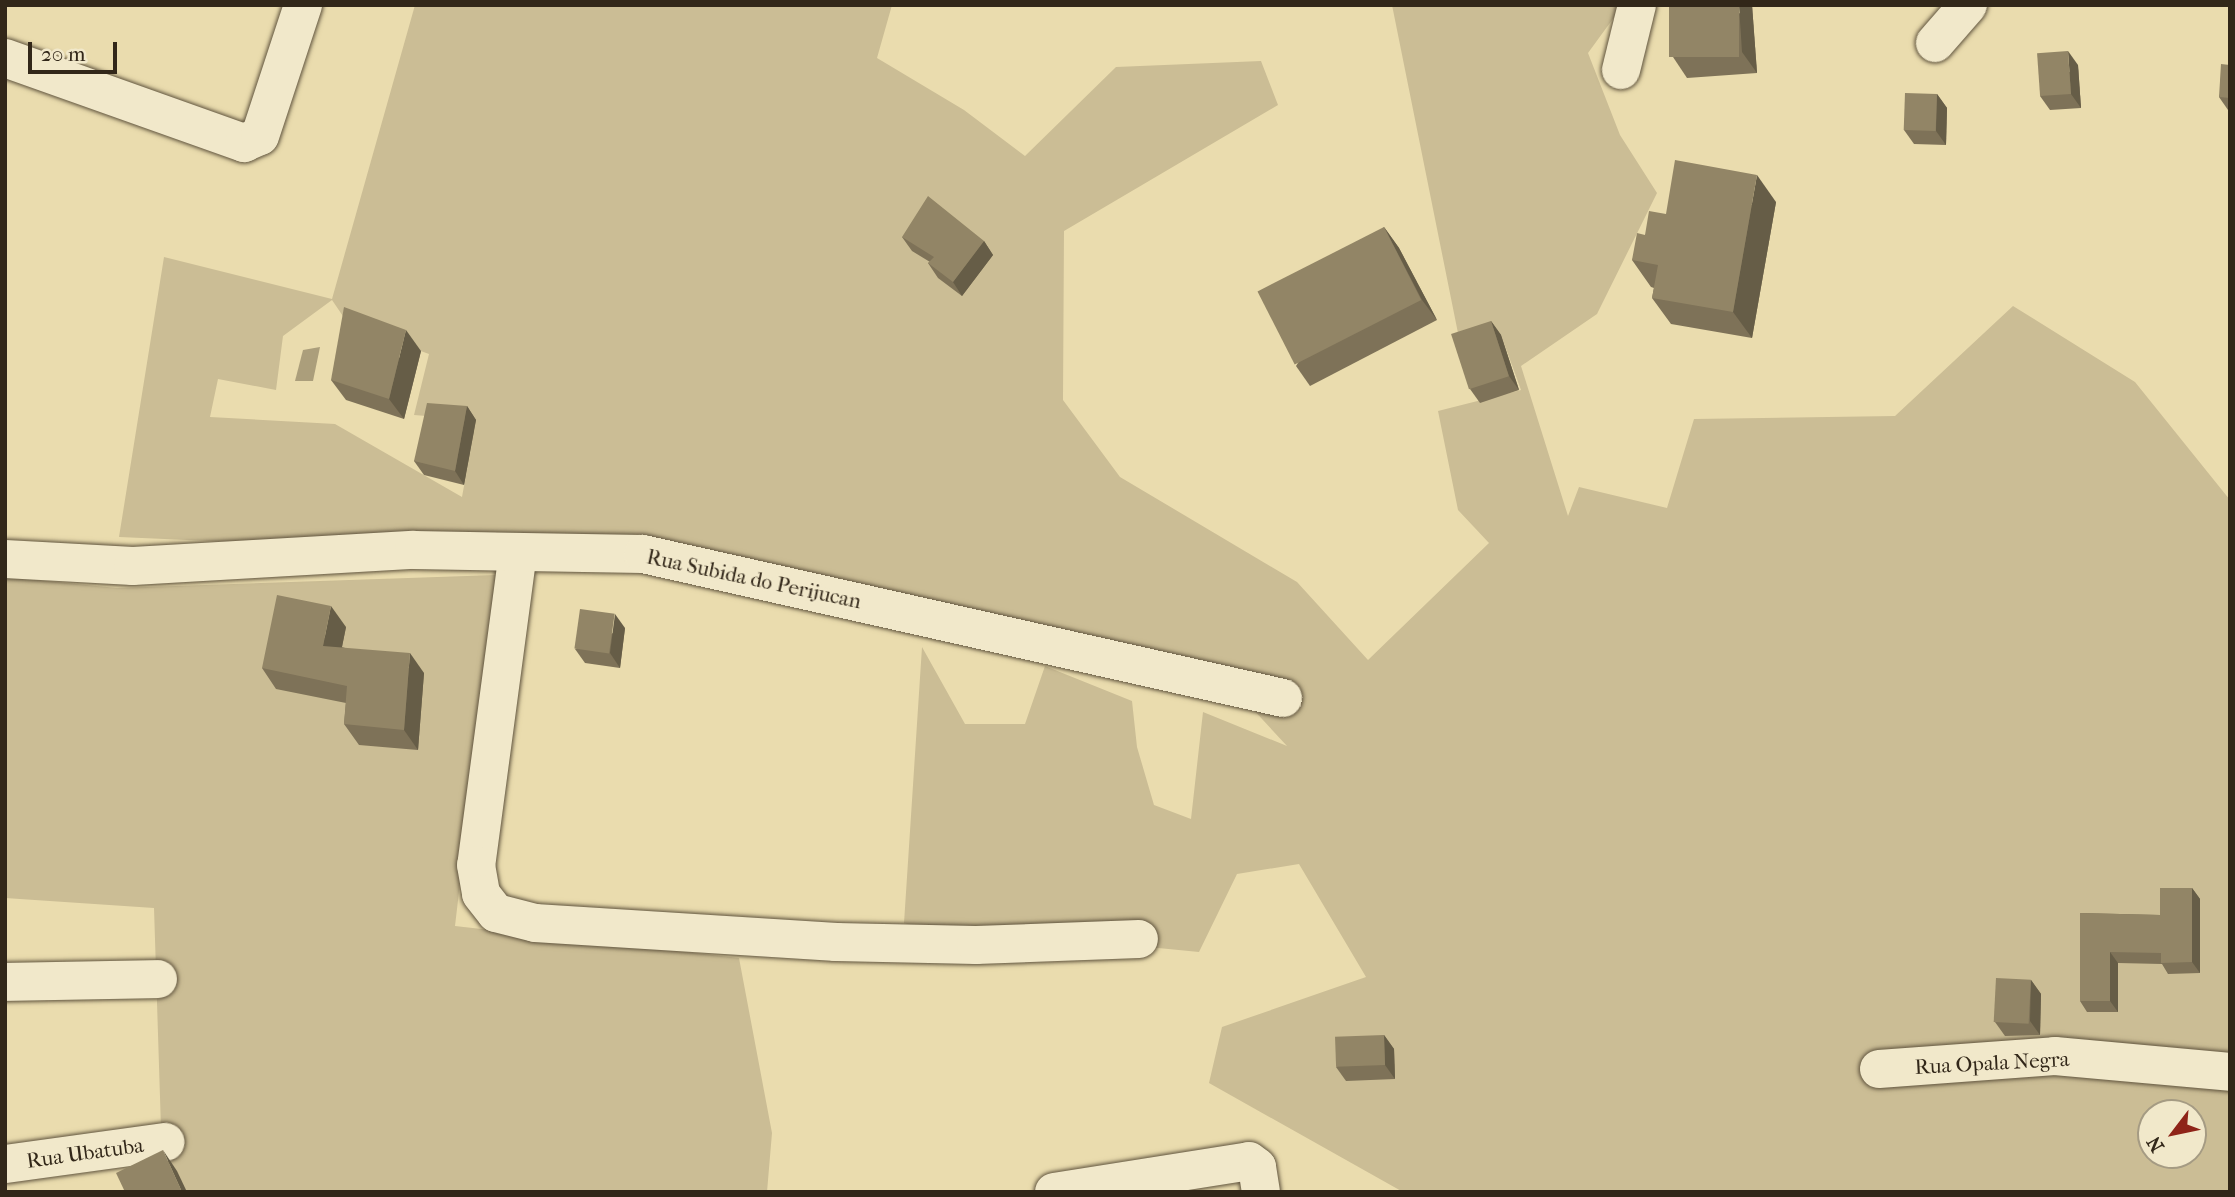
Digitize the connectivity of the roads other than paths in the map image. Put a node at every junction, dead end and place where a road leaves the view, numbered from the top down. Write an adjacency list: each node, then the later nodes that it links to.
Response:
1 (303, 5): 5 (street)
2 (1637, 5): 6 (street)
3 (1968, 5): 4 (street)
4 (1936, 43)
5 (5, 58)
6 (1621, 69)
7 (519, 552): 8 (street, Rua Subida do Perijucan); 9 (street, Rua Subida do Perijucan); 10 (street)
8 (5, 559)
9 (1283, 698)
10 (1139, 939)
11 (158, 979): 12 (street)
12 (5, 982)
13 (1879, 1069): 14 (street, Rua Opala Negra)
14 (2230, 1072)
15 (166, 1142): 16 (street, Rua Ubatuba)
16 (5, 1164)
17 (1260, 1187): 18 (street)
18 (1054, 1192)

